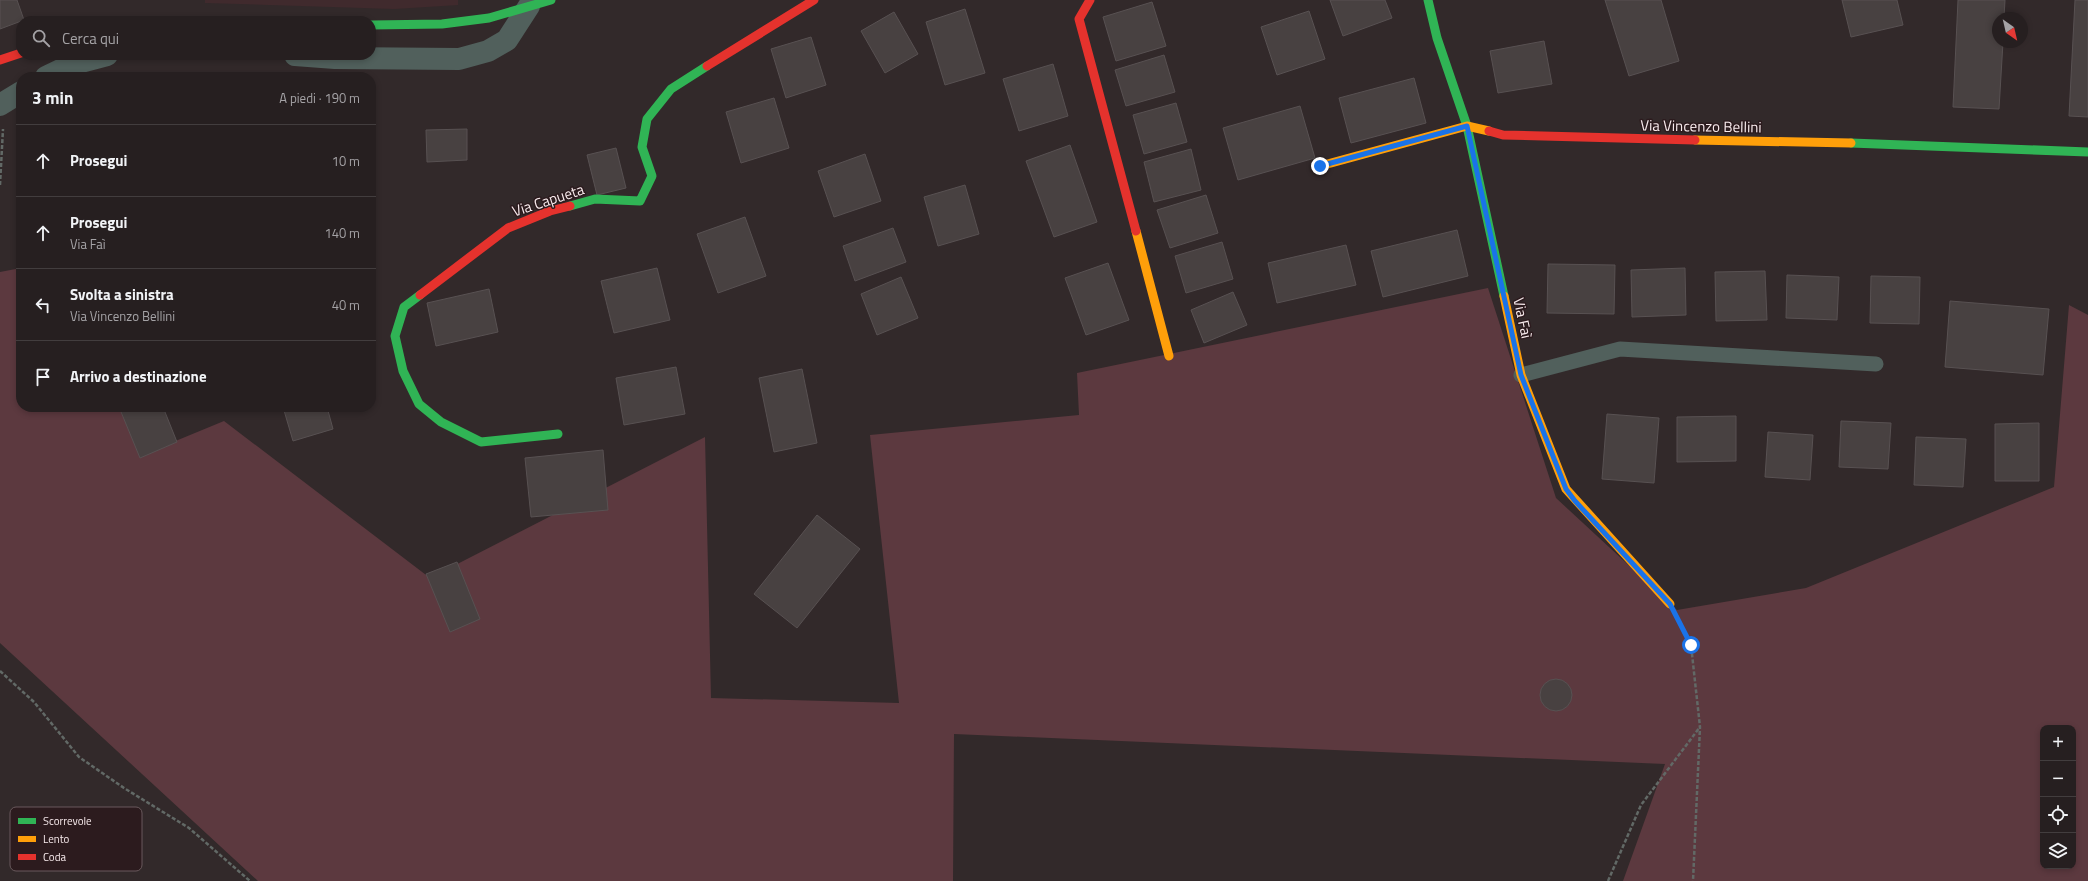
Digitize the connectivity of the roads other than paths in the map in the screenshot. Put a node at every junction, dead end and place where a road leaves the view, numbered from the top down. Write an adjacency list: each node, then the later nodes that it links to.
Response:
1 (551, 0): 5 (street)
2 (814, 0): 18 (street, Via Capueta)
3 (1090, 0): 15 (street)
4 (1428, 0): 12 (street, Via Faì)
5 (530, 6): 6 (street); 8 (street)
6 (376, 25)
7 (16, 55): 9 (street)
8 (376, 58)
9 (0, 60)
10 (88, 60): 11 (street)
11 (56, 72)
12 (1467, 126): 13 (street, Via Vincenzo Bellini); 14 (street); 17 (street, Via Faì)
13 (2088, 152)
14 (1320, 166)
15 (1169, 356)
16 (1876, 364): 17 (lane)
17 (1521, 375): 19 (street, Via Faì)
18 (558, 434)
19 (1670, 604)

